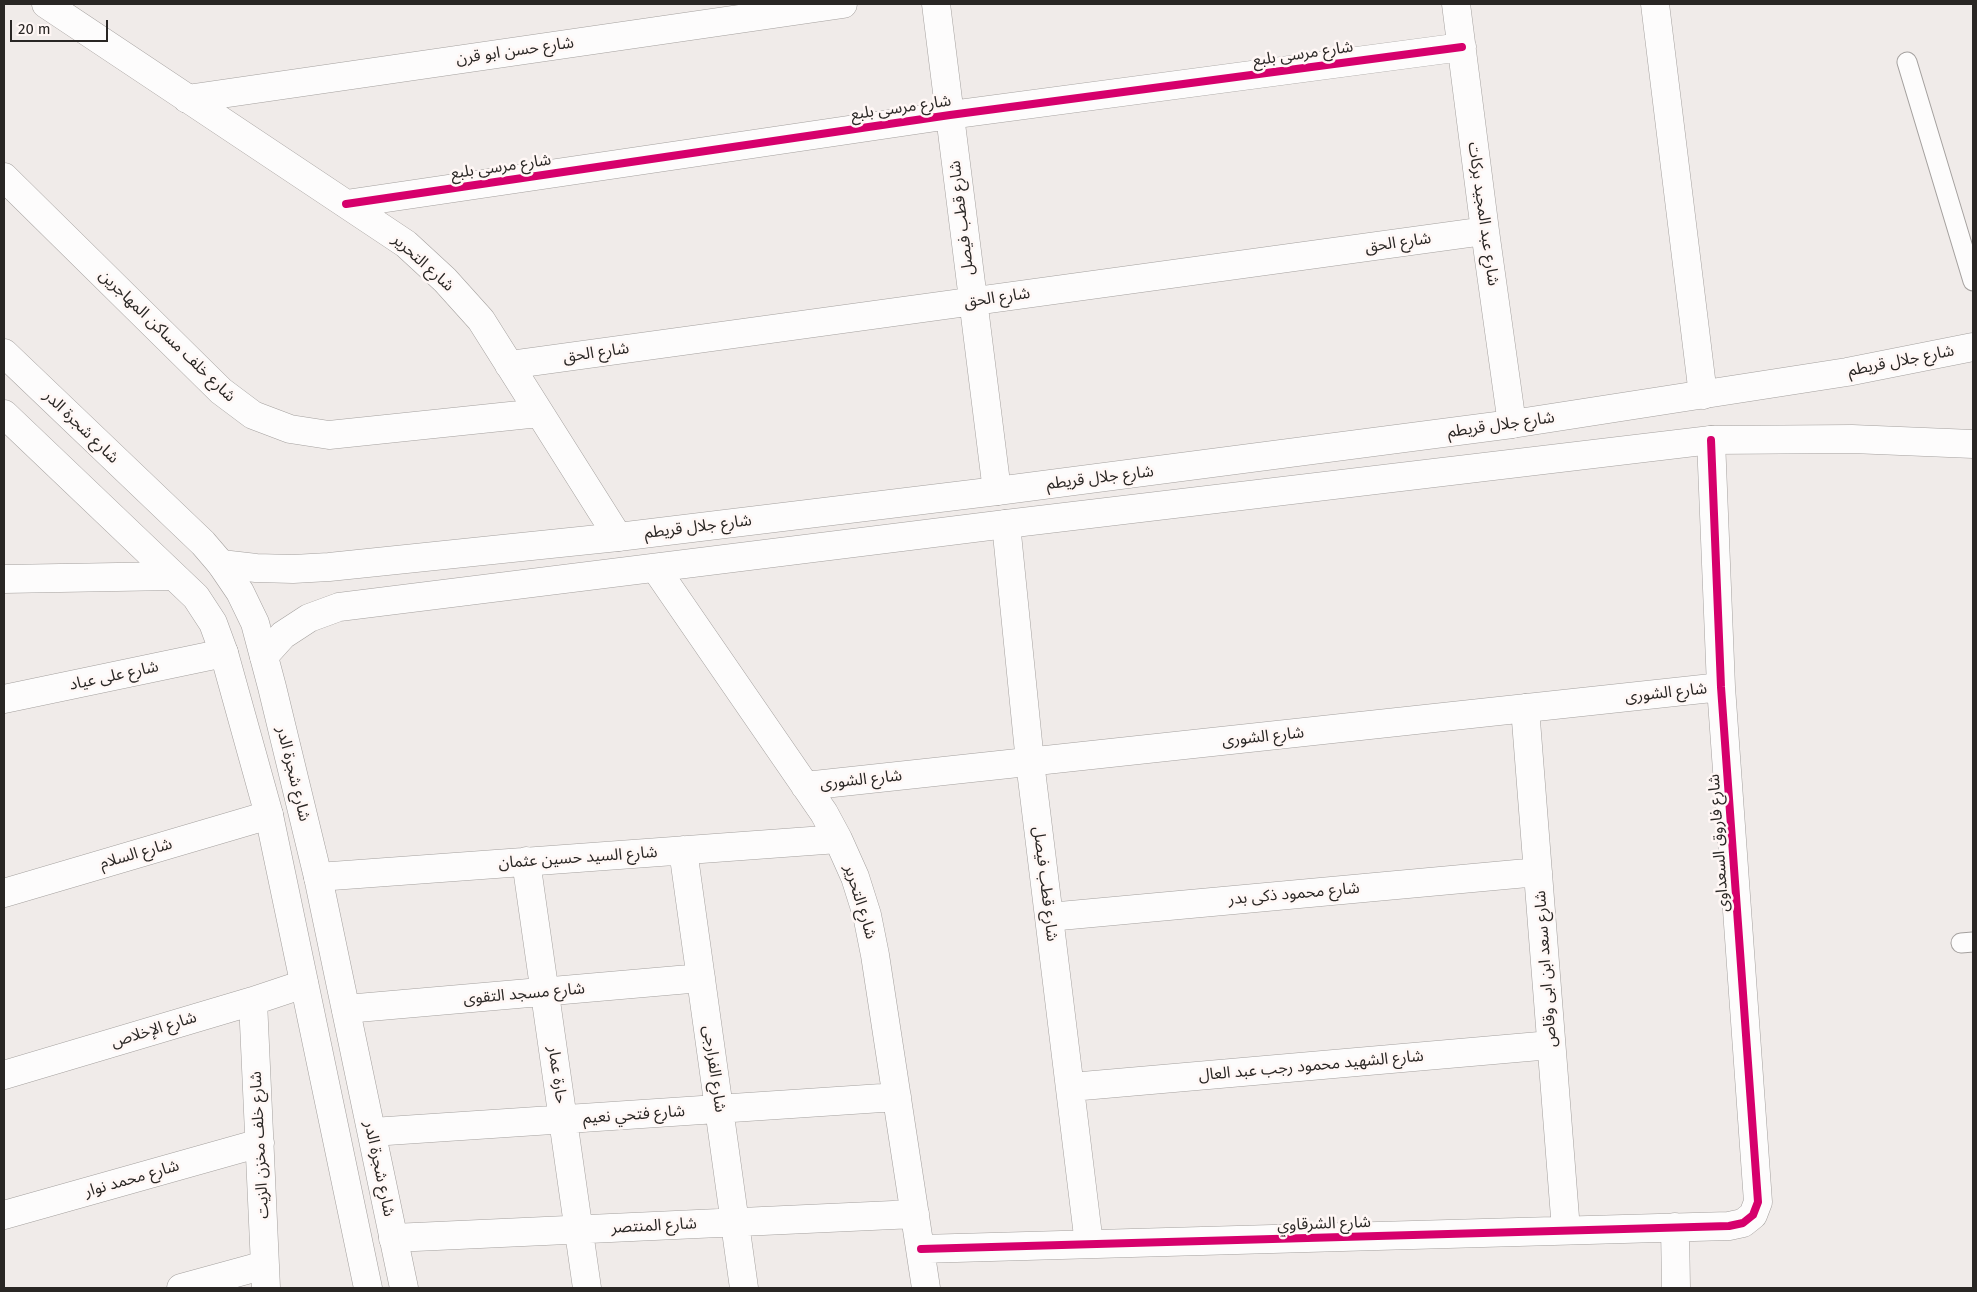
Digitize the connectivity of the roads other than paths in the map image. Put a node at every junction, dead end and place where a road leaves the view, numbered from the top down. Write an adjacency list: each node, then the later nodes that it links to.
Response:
1 (46, 4): 8 (street, شارع التحرير)
2 (843, 4): 8 (street, شارع حسن ابو قرن)
3 (936, 4): 9 (street, شارع قطب فيصل)
4 (1456, 4): 6 (street, شارع عبد المجيد بركات)
5 (1655, 4): 18 (street)
6 (1462, 47): 9 (street, شارع مرسى بلبع); 12 (street, شارع عبد المجيد بركات)
7 (1907, 62): 13 (lane)
8 (187, 99): 11 (street, شارع التحرير)
9 (950, 115): 11 (street, شارع مرسى بلبع); 14 (street, شارع قطب فيصل)
10 (4, 177): 19 (street, شارع خلف مساكن المهاجرين)
11 (346, 204): 17 (street, شارع التحرير)
12 (1485, 231): 14 (street, شارع الحق); 21 (street, شارع عبد المجيد بركات)
13 (1973, 281)
14 (972, 302): 17 (street, شارع الحق); 25 (street, شارع قطب فيصل)
15 (1973, 347): 18 (street, شارع جلال قريطم)
16 (4, 353): 29 (street, شارع شجرة الدر)
17 (509, 365): 19 (street, شارع التحرير)
18 (1703, 395): 21 (street, شارع جلال قريطم)
19 (539, 413): 28 (street, شارع التحرير)
20 (4, 414): 32 (street, شارع شجرة الدر)
21 (1512, 424): 24 (street, شارع جلال قريطم)
22 (1711, 440): 23 (street); 26 (street); 37 (street, شارع فاروق السعداوى)
23 (1973, 444)
24 (1204, 465): 25 (street, شارع جلال قريطم); 26 (street)
25 (997, 491): 28 (street, شارع جلال قريطم)
26 (1208, 500): 27 (street)
27 (1006, 524): 31 (street); 40 (street, شارع قطب فيصل)
28 (618, 537): 30 (street, شارع جلال قريطم)
29 (221, 564): 30 (street, شارع جلال قريطم); 36 (street, شارع شجرة الدر)
30 (364, 564): 34 (street)
31 (656, 569): 34 (street); 41 (street, شارع التحرير)
32 (173, 576): 33 (street); 35 (street, شارع شجرة الدر)
33 (4, 579)
34 (370, 604): 36 (street)
35 (224, 652): 38 (street, شارع على عياد); 42 (street, شارع شجرة الدر)
36 (264, 656): 47 (street, شارع شجرة الدر)
37 (1721, 687): 39 (street, شارع الشورى); 66 (street, شارع فاروق السعداوى)
38 (4, 699)
39 (1526, 708): 40 (street, شارع الشورى); 46 (street, شارع سعد ابن ابى وقاص)
40 (1030, 762): 41 (street, شارع الشورى); 49 (street, شارع قطب فيصل)
41 (805, 786): 43 (street, شارع التحرير)
42 (269, 815): 48 (street, شارع السلام); 51 (street, شارع شجرة الدر)
43 (838, 839): 44 (street, شارع السيد حسين عثمان); 58 (street, شارع التحرير)
44 (683, 850): 45 (street, شارع السيد حسين عثمان); 50 (street, شارع الفرارجى)
45 (526, 861): 47 (street, شارع السيد حسين عثمان); 52 (street, حارة عمار)
46 (1538, 872): 49 (street, شارع محمود ذكى بدر); 55 (street, شارع سعد ابن ابى وقاص)
47 (318, 876): 54 (street, شارع شجرة الدر)
48 (4, 893)
49 (1049, 917): 57 (street, شارع قطب فيصل)
50 (701, 978): 52 (street, شارع مسجد التقوى); 59 (street, شارع الفرارجى)
51 (304, 984): 53 (street, شارع الإخلاص); 75 (street, شارع شجرة الدر)
52 (545, 992): 54 (street, شارع مسجد التقوى); 60 (street, حارة عمار)
53 (253, 1001): 56 (street, شارع الإخلاص); 62 (street, شارع خلف مخزن الزيت)
54 (346, 1009): 61 (street, شارع شجرة الدر)
55 (1552, 1045): 57 (street, شارع الشهيد محمود رجب عبد العال); 69 (street, شارع سعد ابن ابى وقاص)
56 (4, 1075)
57 (1070, 1087): 71 (street, شارع قطب فيصل)
58 (897, 1098): 59 (street, شارع فتحي نعيم); 63 (street, شارع التحرير)
59 (719, 1109): 60 (street, شارع فتحي نعيم); 65 (street, شارع الفرارجى)
60 (564, 1119): 61 (street, شارع فتحي نعيم); 68 (street, حارة عمار)
61 (372, 1132): 70 (street, شارع شجرة الدر)
62 (260, 1143): 64 (street, شارع محمد نوار); 73 (street, شارع خلف مخزن الزيت)
63 (916, 1214): 65 (street, شارع المنتصر); 72 (street, شارع التحرير)
64 (4, 1215)
65 (735, 1222): 68 (street, شارع المنتصر); 78 (street, شارع الفرارجى)
66 (1729, 1226): 67 (street, شارع الشرقاوي)
67 (1675, 1227): 69 (street, شارع الشرقاوي); 80 (street)
68 (579, 1229): 70 (street, شارع المنتصر); 77 (street, حارة عمار)
69 (1566, 1230): 71 (street, شارع الشرقاوي)
70 (393, 1238): 76 (street, شارع شجرة الدر)
71 (1090, 1244): 72 (street, شارع الشرقاوي)
72 (920, 1249): 79 (street, شارع التحرير)
73 (266, 1277): 74 (street)
74 (181, 1288)
75 (368, 1288)
76 (404, 1288)
77 (588, 1288)
78 (744, 1288)
79 (926, 1288)
80 (1676, 1288)

